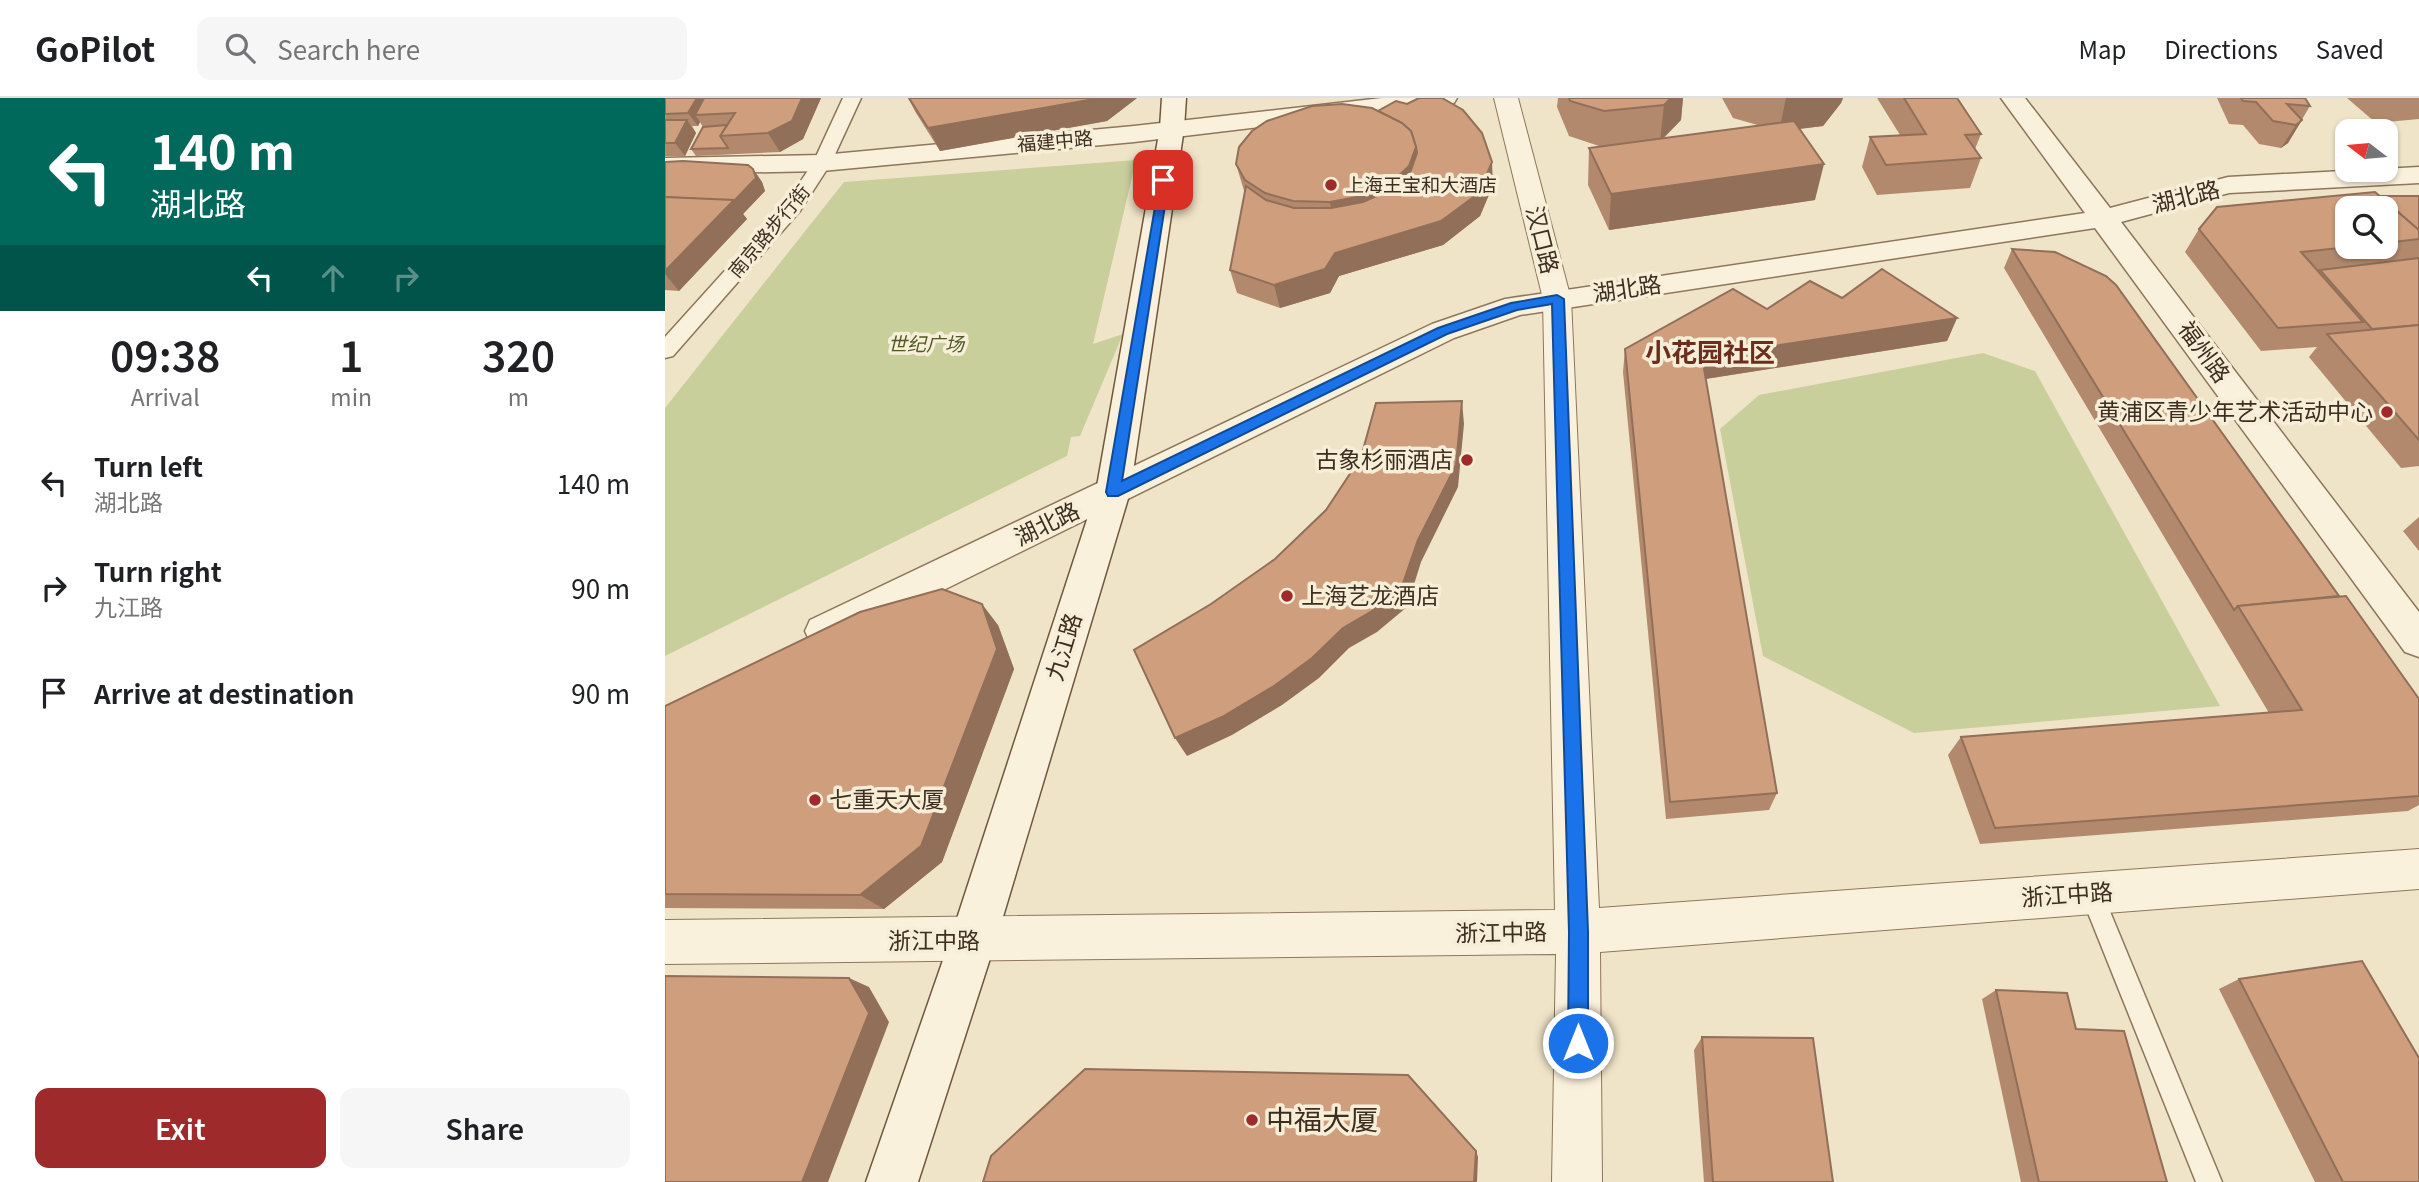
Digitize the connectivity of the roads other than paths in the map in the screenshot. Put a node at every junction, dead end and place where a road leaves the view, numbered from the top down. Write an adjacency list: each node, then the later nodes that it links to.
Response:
1 (852, 98): 7 (street, 南京路步行街)
2 (1174, 98): 6 (street, 九江路)
3 (1445, 98): 6 (street, 福建中路)
4 (1506, 98): 11 (street, 汉口路)
5 (2013, 98): 10 (street, 福州路)
6 (1172, 128): 7 (street, 福建中路); 13 (street, 九江路)
7 (822, 163): 8 (street, 福建中路); 12 (street, 南京路步行街)
8 (665, 166)
9 (2419, 175): 10 (street, 湖北路)
10 (2105, 218): 11 (street, 湖北路); 14 (street, 福州路)
11 (1557, 299): 13 (street, 湖北路); 18 (street, 汉口路)
12 (665, 351)
13 (1113, 492): 15 (street, 湖北路); 19 (street, 九江路)
14 (2419, 641)
15 (789, 648)
16 (2419, 869): 17 (street, 浙江中路)
17 (2091, 893): 18 (street, 浙江中路); 23 (lane)
18 (1578, 932): 19 (street, 浙江中路); 22 (street, 汉口路)
19 (973, 940): 20 (street, 浙江中路); 21 (street, 九江路)
20 (665, 942)
21 (892, 1182)
22 (1577, 1182)
23 (2209, 1182)

